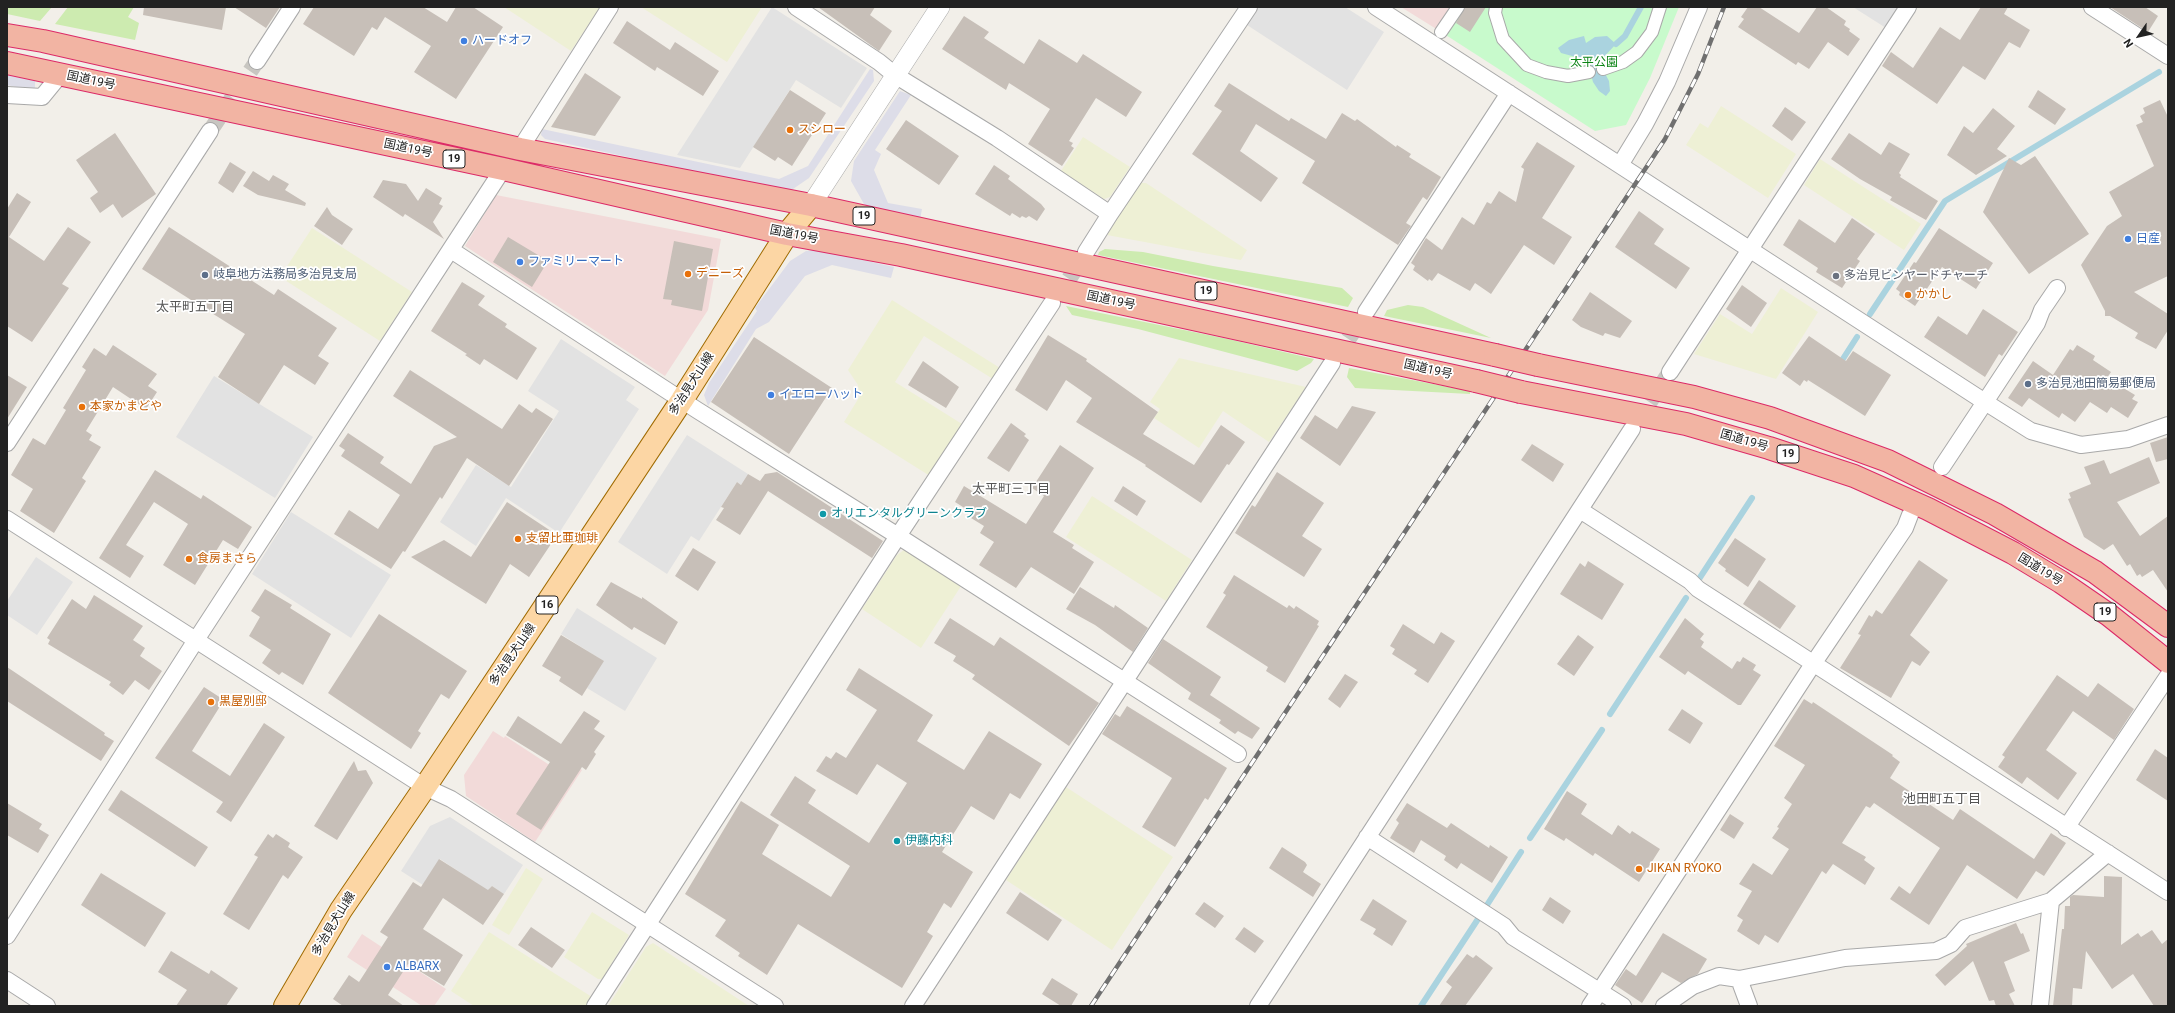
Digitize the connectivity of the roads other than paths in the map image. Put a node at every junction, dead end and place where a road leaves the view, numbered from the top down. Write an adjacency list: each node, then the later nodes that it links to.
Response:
1 (292, 7): 16 (street)
2 (610, 7): 25 (street)
3 (796, 7): 21 (street)
4 (940, 7): 21 (street)
5 (1249, 7): 29 (street)
6 (1376, 7): 22 (street)
7 (1458, 7): 13 (street)
8 (1496, 7): 19 (street)
9 (1660, 7): 18 (street)
10 (1699, 7): 26 (street)
11 (1908, 7): 32 (street)
12 (2092, 7): 15 (street)
13 (1441, 32)
14 (7, 35): 25 (highway, 国道19号 / 19)
15 (2168, 56)
16 (257, 61)
17 (7, 63): 20 (highway, 国道19号 / 19)
18 (1603, 69)
19 (1589, 72)
20 (60, 75): 23 (street); 27 (highway, 国道19号 / 19)
21 (895, 75): 28 (street); 29 (street)
22 (1509, 93): 26 (street); 36 (street)
23 (7, 95)
24 (210, 132): 43 (street)
25 (520, 149): 28 (highway, 国道19号 / 19)
26 (1620, 165): 32 (street)
27 (503, 169): 30 (highway, 国道19号 / 19); 31 (street)
28 (811, 205): 30 (main road, 多治見犬山線 / 16); 49 (highway, 国道19号 / 19, bridge)
29 (1110, 214): 33 (street)
30 (787, 234): 39 (main road, 多治見犬山線 / 16); 51 (highway, 国道19号 / 19, bridge)
31 (451, 250): 39 (street); 50 (street)
32 (1749, 251): 38 (street); 40 (street)
33 (1086, 252)
34 (2057, 288): 40 (street)
35 (1052, 303): 48 (street)
36 (1366, 312)
37 (1332, 363): 54 (street)
38 (1670, 372)
39 (682, 400): 48 (street); 56 (main road, 多治見犬山線 / 16)
40 (1985, 402): 41 (street); 44 (street)
41 (2168, 425)
42 (1632, 429): 45 (street)
43 (7, 443)
44 (1942, 467)
45 (1580, 510): 52 (street); 58 (street)
46 (1910, 515): 52 (street)
47 (7, 519): 50 (street)
48 (898, 536): 54 (street); 62 (street)
49 (2168, 626)
50 (196, 640): 56 (street); 63 (street)
51 (2168, 662)
52 (1813, 664): 57 (street); 66 (street)
53 (2168, 676): 57 (street)
54 (1124, 680): 55 (street); 71 (street)
55 (1238, 754)
56 (425, 787): 62 (street); 68 (main road, 多治見犬山線 / 16)
57 (2066, 828): 59 (street)
58 (1367, 837): 66 (street); 72 (street)
59 (2108, 853): 60 (street); 61 (street)
60 (2168, 892)
61 (2052, 901): 64 (street); 77 (street)
62 (647, 925): 69 (street); 70 (street)
63 (7, 936)
64 (1739, 979): 75 (street); 76 (street)
65 (7, 980): 67 (street)
66 (1600, 991): 73 (street); 74 (street)
67 (47, 1006)
68 (285, 1006)
69 (595, 1006)
70 (775, 1006)
71 (913, 1006)
72 (1258, 1006)
73 (1590, 1006)
74 (1624, 1006)
75 (1664, 1006)
76 (1749, 1006)
77 (2040, 1006)

